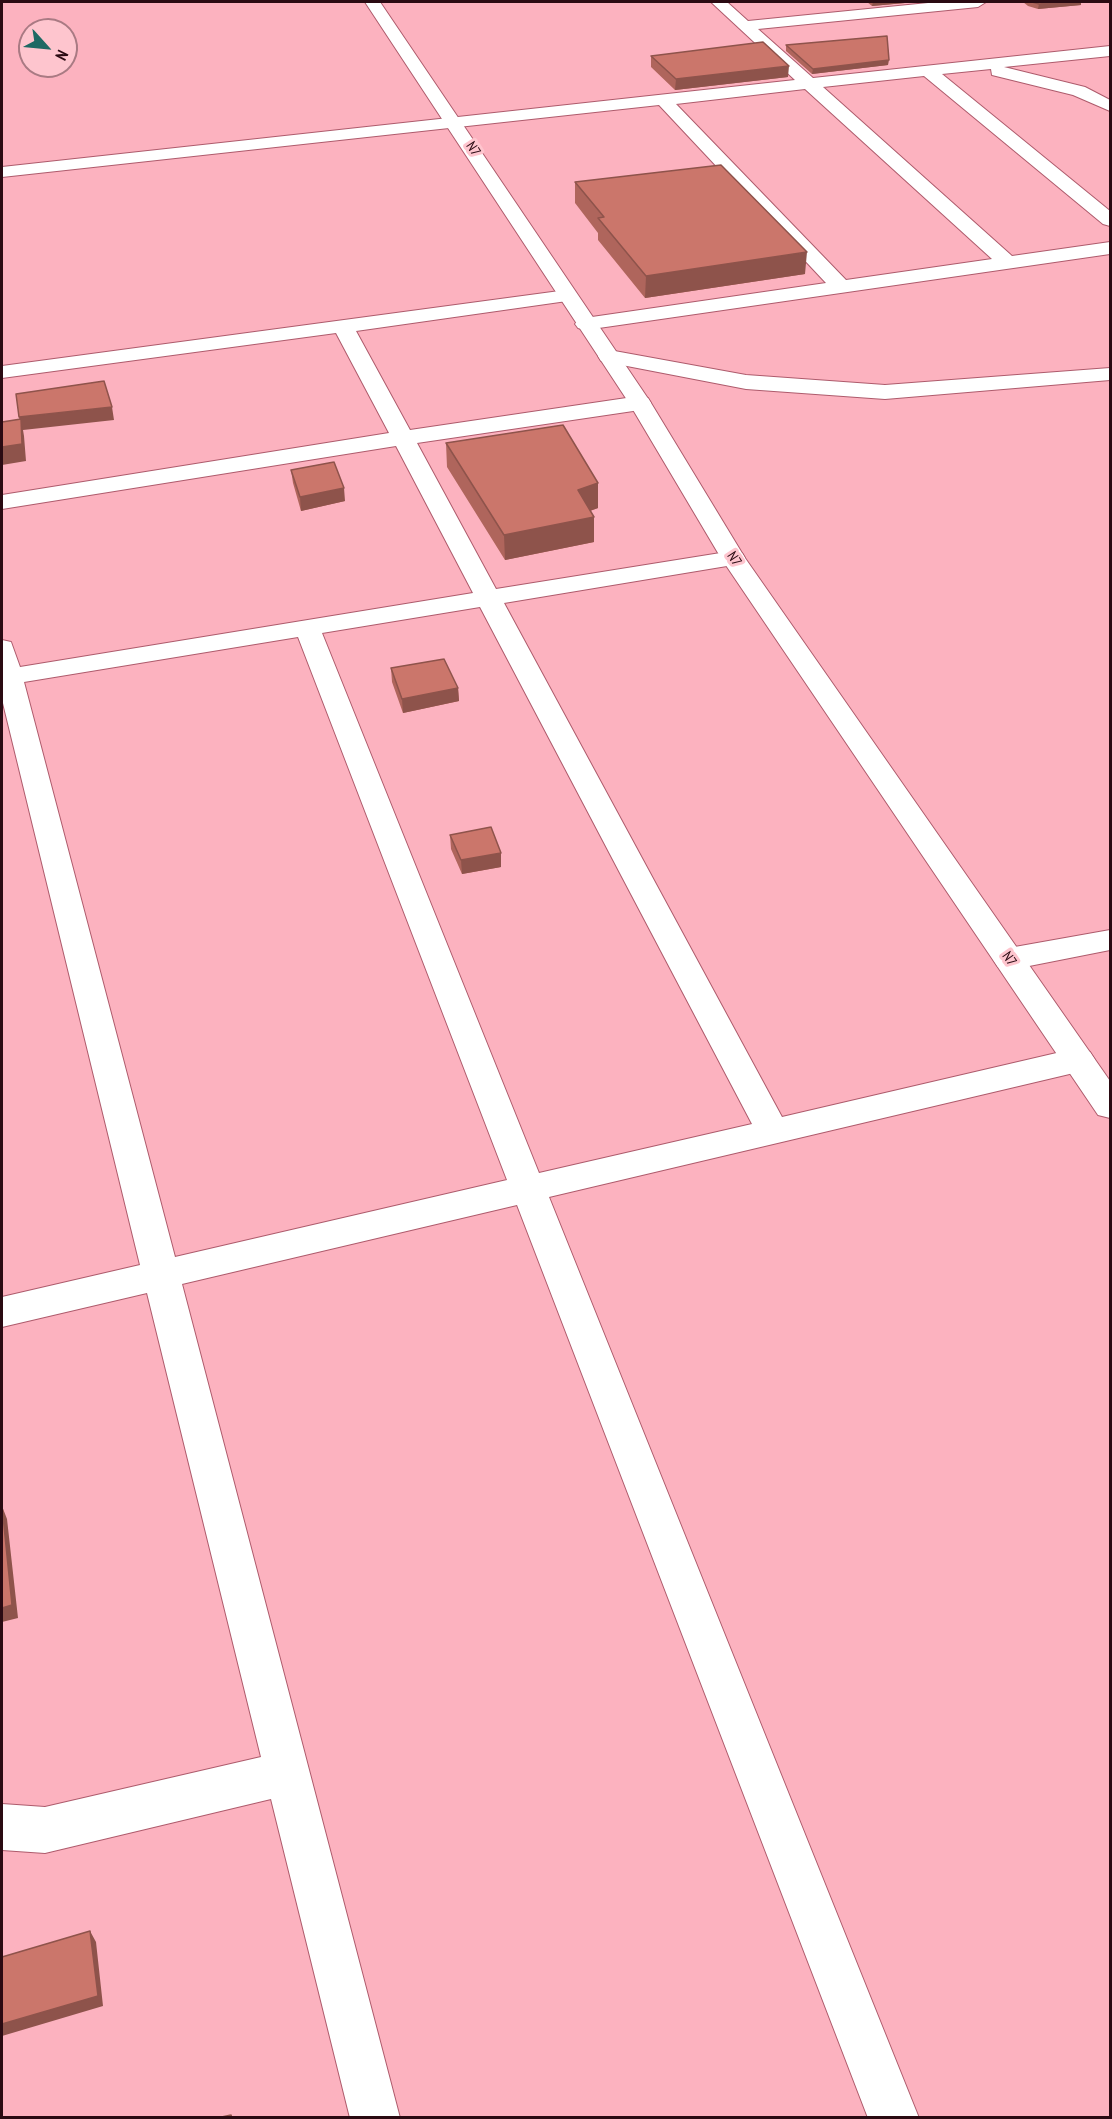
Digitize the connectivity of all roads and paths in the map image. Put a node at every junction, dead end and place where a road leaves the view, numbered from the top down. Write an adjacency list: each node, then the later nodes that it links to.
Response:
1 (373, 2): 11 (street, N7)
2 (718, 2): 4 (street)
3 (978, 2): 4 (street)
4 (745, 26): 8 (street)
5 (1110, 51): 6 (street)
6 (976, 65): 7 (street); 10 (street)
7 (928, 71): 8 (street); 13 (street)
8 (810, 84): 9 (street); 15 (street)
9 (663, 100): 11 (street); 16 (street)
10 (1110, 106)
11 (456, 123): 12 (street); 17 (street, N7)
12 (2, 172)
13 (1110, 220)
14 (1110, 248): 15 (street)
15 (1008, 263): 16 (street)
16 (841, 287): 18 (street)
17 (567, 296): 18 (street, N7); 19 (street)
18 (585, 324): 20 (street, N7)
19 (343, 326): 21 (street); 24 (street)
20 (609, 356): 22 (street); 23 (street, N7)
21 (2, 372)
22 (1110, 374)
23 (640, 403): 24 (street); 26 (street, N7)
24 (403, 438): 25 (street); 27 (street)
25 (2, 502)
26 (733, 558): 27 (street); 31 (street, N7)
27 (488, 598): 28 (street); 34 (street)
28 (307, 627): 29 (street); 35 (street)
29 (4, 668): 36 (street)
30 (1110, 940): 31 (street)
31 (1009, 959): 32 (street, N7)
32 (1078, 1060): 33 (street, N7); 34 (street)
33 (1110, 1106)
34 (773, 1131): 35 (street)
35 (528, 1189): 36 (street); 41 (street)
36 (161, 1275): 37 (street); 38 (street)
37 (2, 1312)
38 (287, 1773): 39 (street); 40 (street)
39 (2, 1827)
40 (375, 2118)
41 (894, 2118)

